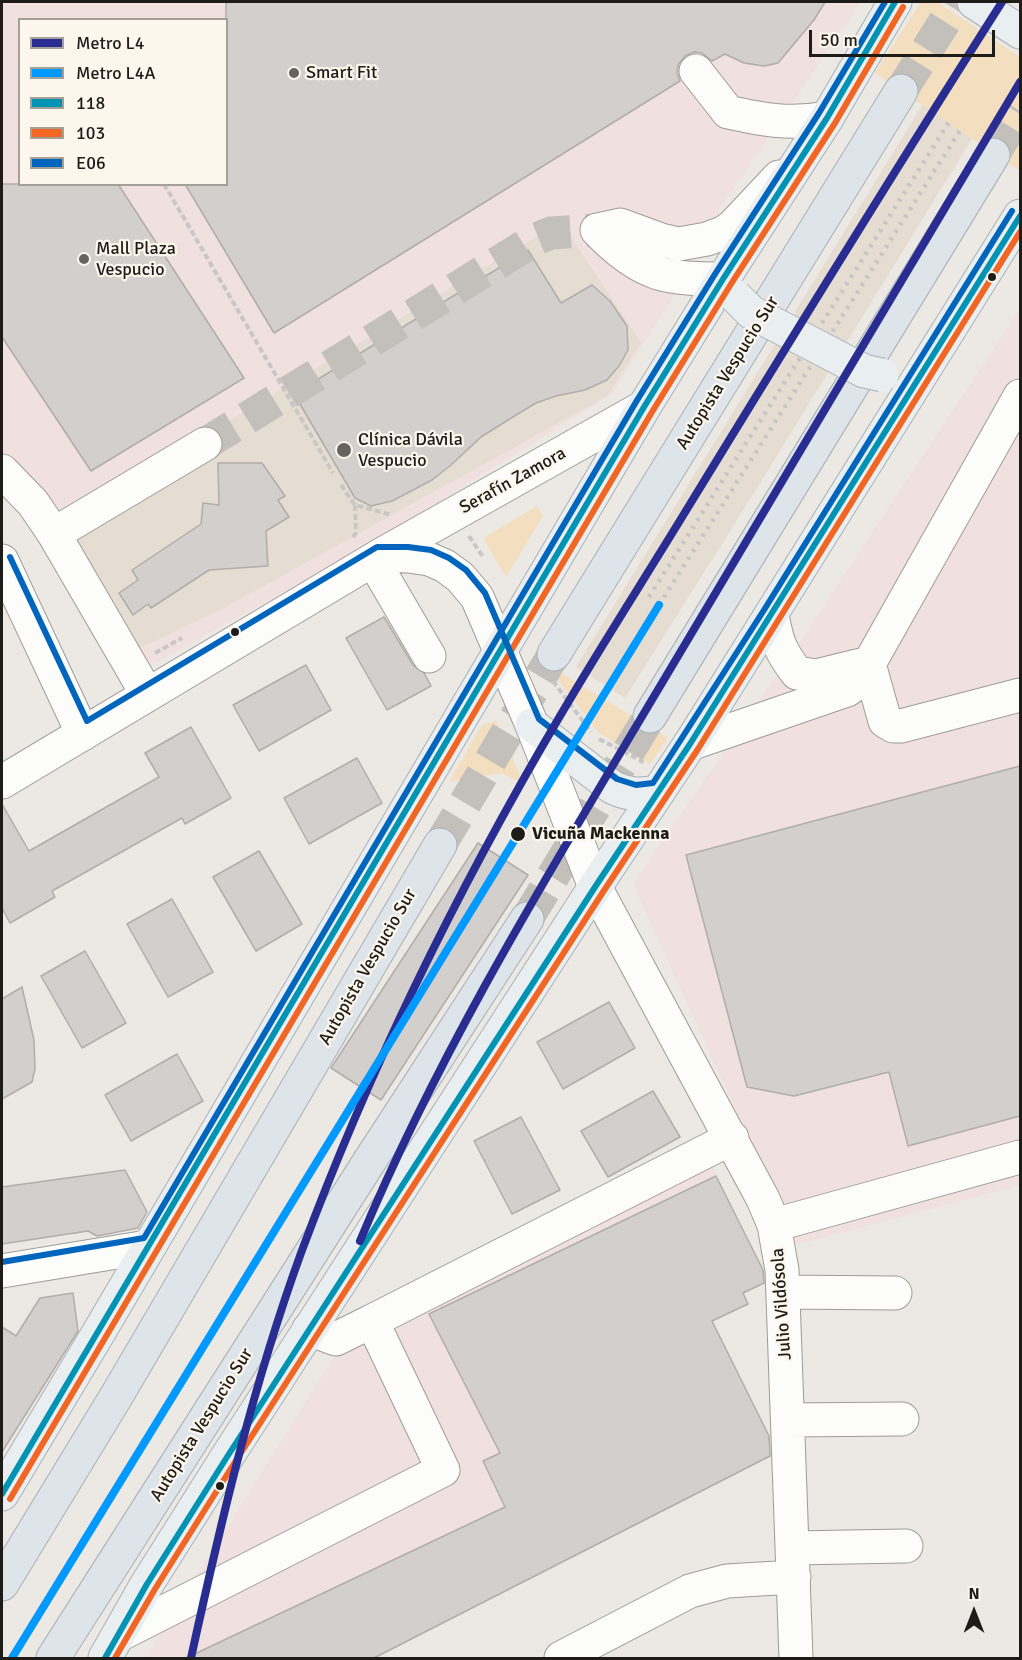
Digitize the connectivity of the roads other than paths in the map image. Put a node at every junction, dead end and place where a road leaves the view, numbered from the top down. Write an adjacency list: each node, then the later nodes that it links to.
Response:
1 (895, 2): 6 (main road)
2 (974, 2): 3 (main road)
3 (1020, 32)
4 (696, 71): 6 (street)
5 (901, 91): 25 (highway, Autopista Vespucio Sur)
6 (827, 118): 7 (main road)
7 (806, 151): 10 (street); 11 (main road)
8 (993, 155): 29 (highway)
9 (1020, 216): 13 (main road)
10 (658, 273): 11 (street); 12 (street)
11 (729, 288): 12 (main road); 13 (main road, bridge)
12 (696, 322): 15 (main road)
13 (929, 364): 22 (main road)
14 (1020, 396): 16 (street)
15 (644, 407): 20 (street, Serafín Zamora); 23 (main road)
16 (1012, 429): 26 (street)
17 (205, 444): 19 (street)
18 (2, 471): 19 (street)
19 (54, 534): 27 (street)
20 (377, 557): 23 (street); 24 (street); 27 (street, Serafín Zamora)
21 (2, 561): 31 (street)
22 (772, 615): 26 (street); 32 (main road)
23 (500, 652): 30 (street); 41 (main road)
24 (429, 656)
25 (551, 663)
26 (869, 663): 28 (street); 32 (street)
27 (147, 694): 31 (street, Serafín Zamora)
28 (1020, 694)
29 (650, 716)
30 (532, 725): 34 (main road); 36 (street)
31 (83, 734): 33 (street, Serafín Zamora)
32 (690, 744): 34 (main road)
33 (2, 782)
34 (659, 791): 36 (main road)
35 (440, 845): 52 (highway, Autopista Vespucio Sur)
36 (595, 886): 38 (street, Julio Vildósola); 46 (main road)
37 (526, 919): 54 (highway, Autopista Vespucio Sur)
38 (732, 1138): 40 (street, Julio Vildósola); 45 (street)
39 (1020, 1157): 40 (street)
40 (774, 1225): 43 (street, Julio Vildósola)
41 (150, 1245): 42 (street); 49 (main road)
42 (2, 1271)
43 (783, 1292): 44 (street); 48 (street, Julio Vildósola)
44 (895, 1293)
45 (372, 1322): 46 (street); 53 (street)
46 (309, 1329): 53 (main road)
47 (902, 1419): 48 (street)
48 (788, 1420): 51 (street, Julio Vildósola)
49 (2, 1494)
50 (906, 1546): 51 (street)
51 (794, 1562): 55 (street); 56 (street, Julio Vildósola)
52 (2, 1584)
53 (112, 1647)
54 (53, 1659)
55 (561, 1659)
56 (796, 1659)

